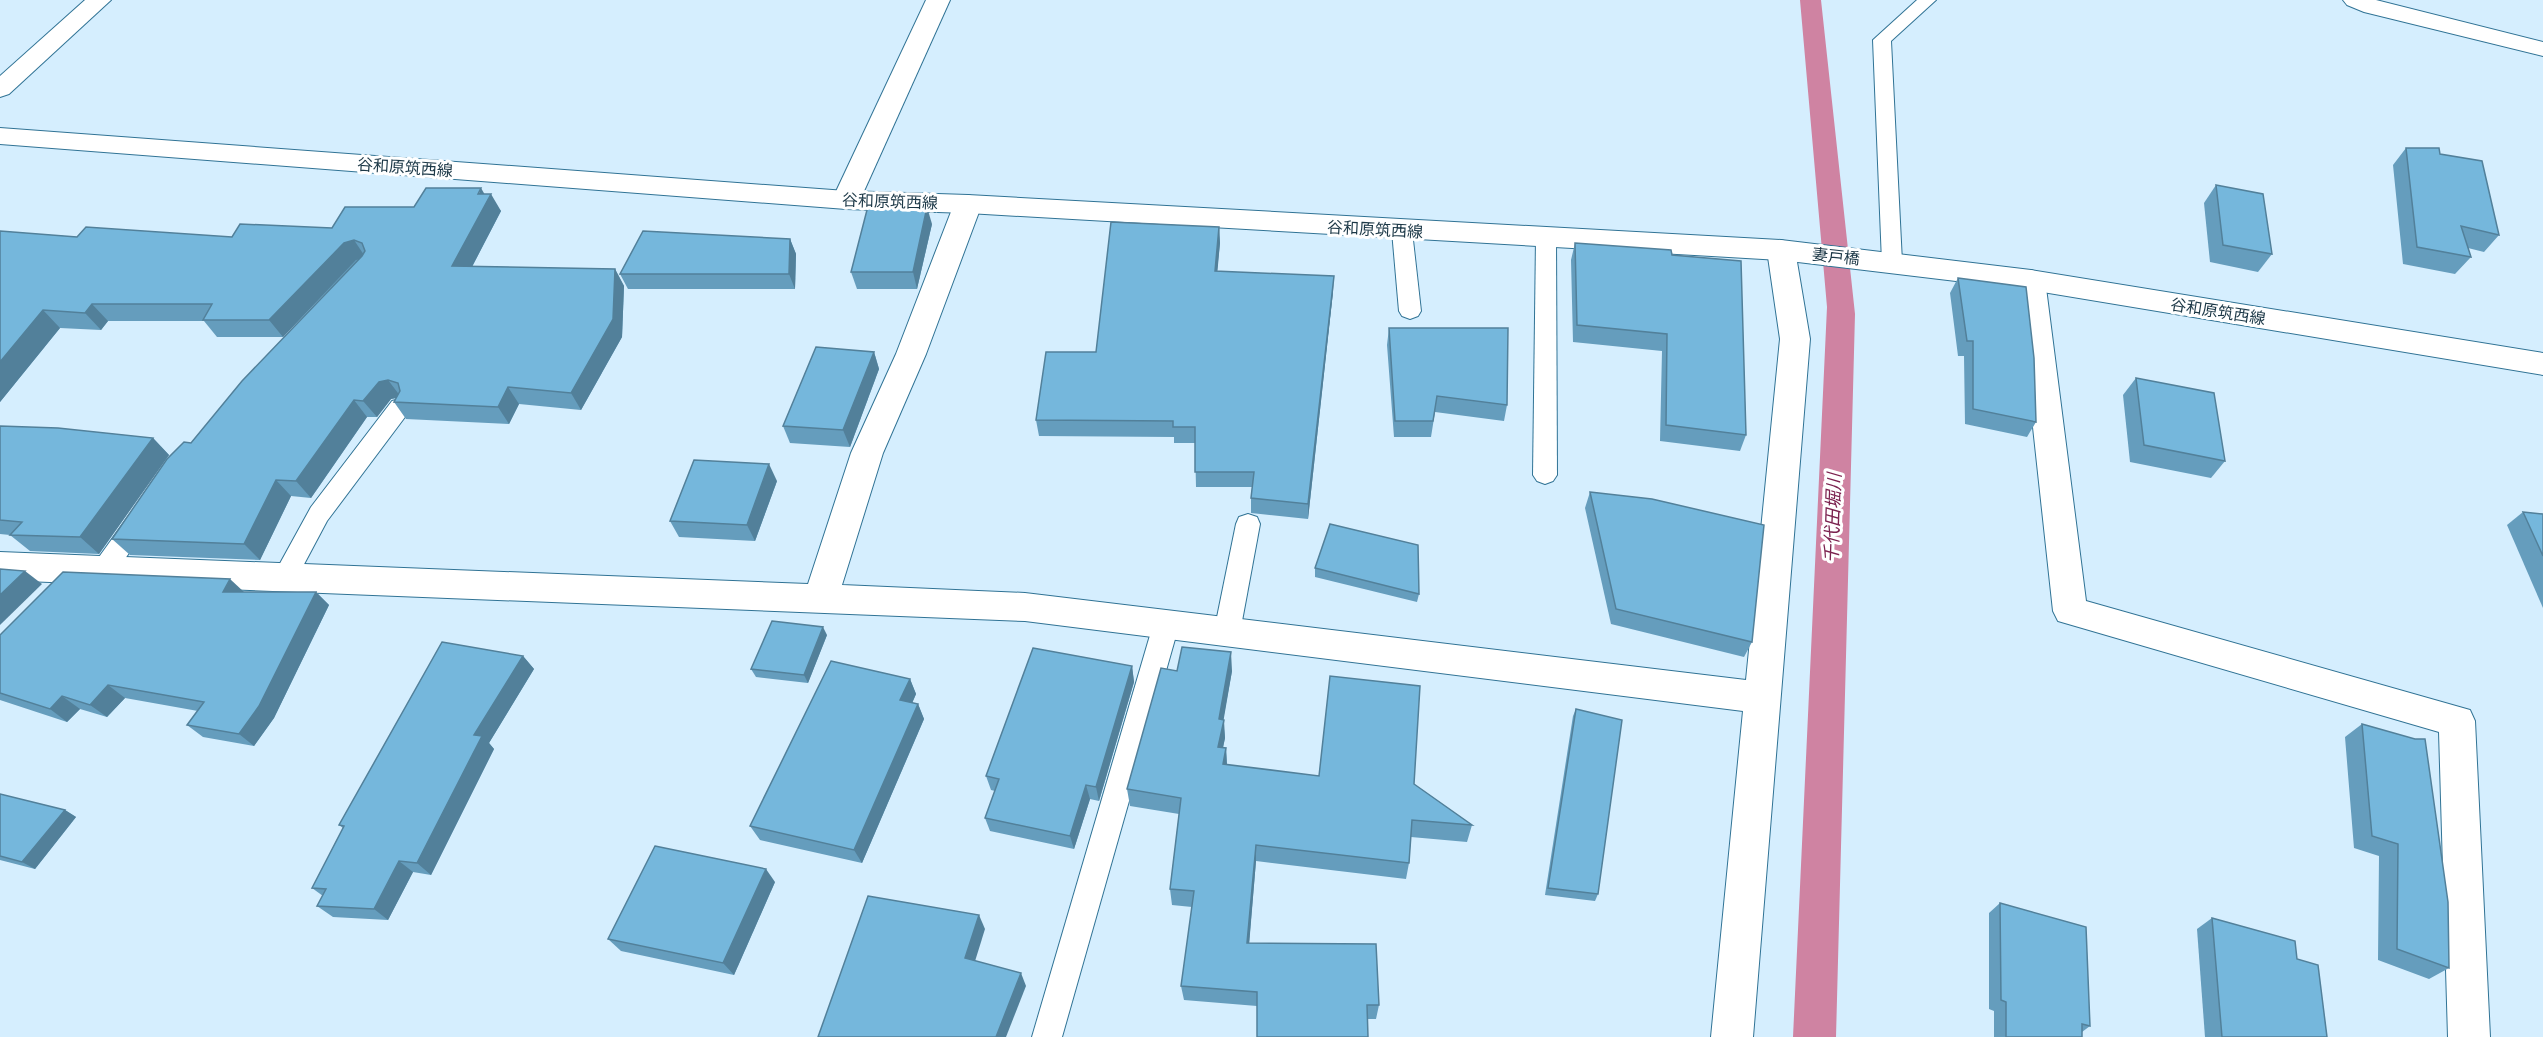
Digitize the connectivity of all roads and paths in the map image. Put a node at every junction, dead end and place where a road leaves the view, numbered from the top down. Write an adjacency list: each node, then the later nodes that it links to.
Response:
1 (99, 0): 6 (street)
2 (938, 0): 8 (street)
3 (1927, 0): 13 (lane)
4 (2355, 0): 5 (street)
5 (2543, 49)
6 (0, 89)
7 (0, 136): 8 (street, 谷和原筑西線)
8 (846, 200): 9 (street, 谷和原筑西線)
9 (968, 204): 10 (street, 谷和原筑西線); 25 (street)
10 (1402, 231): 11 (street, 谷和原筑西線); 15 (lane)
11 (1546, 238): 12 (street, 谷和原筑西線); 18 (lane)
12 (1781, 250): 13 (street, 妻戸橋); 28 (street)
13 (1892, 262): 14 (street, 谷和原筑西線)
14 (2031, 280): 16 (street, 谷和原筑西線); 31 (street)
15 (1410, 311)
16 (2543, 364)
17 (400, 407): 23 (lane)
18 (1545, 475)
19 (148, 506): 22 (lane)
20 (1248, 524): 27 (lane)
21 (0, 566): 22 (street)
22 (90, 570): 23 (street); 24 (lane)
23 (284, 578): 25 (street)
24 (51, 594)
25 (820, 599): 26 (street)
26 (1166, 625): 27 (street); 29 (lane)
27 (1227, 632): 28 (street)
28 (1762, 698): 30 (street)
29 (1047, 1037)
30 (1732, 1037)
31 (2469, 1037)

